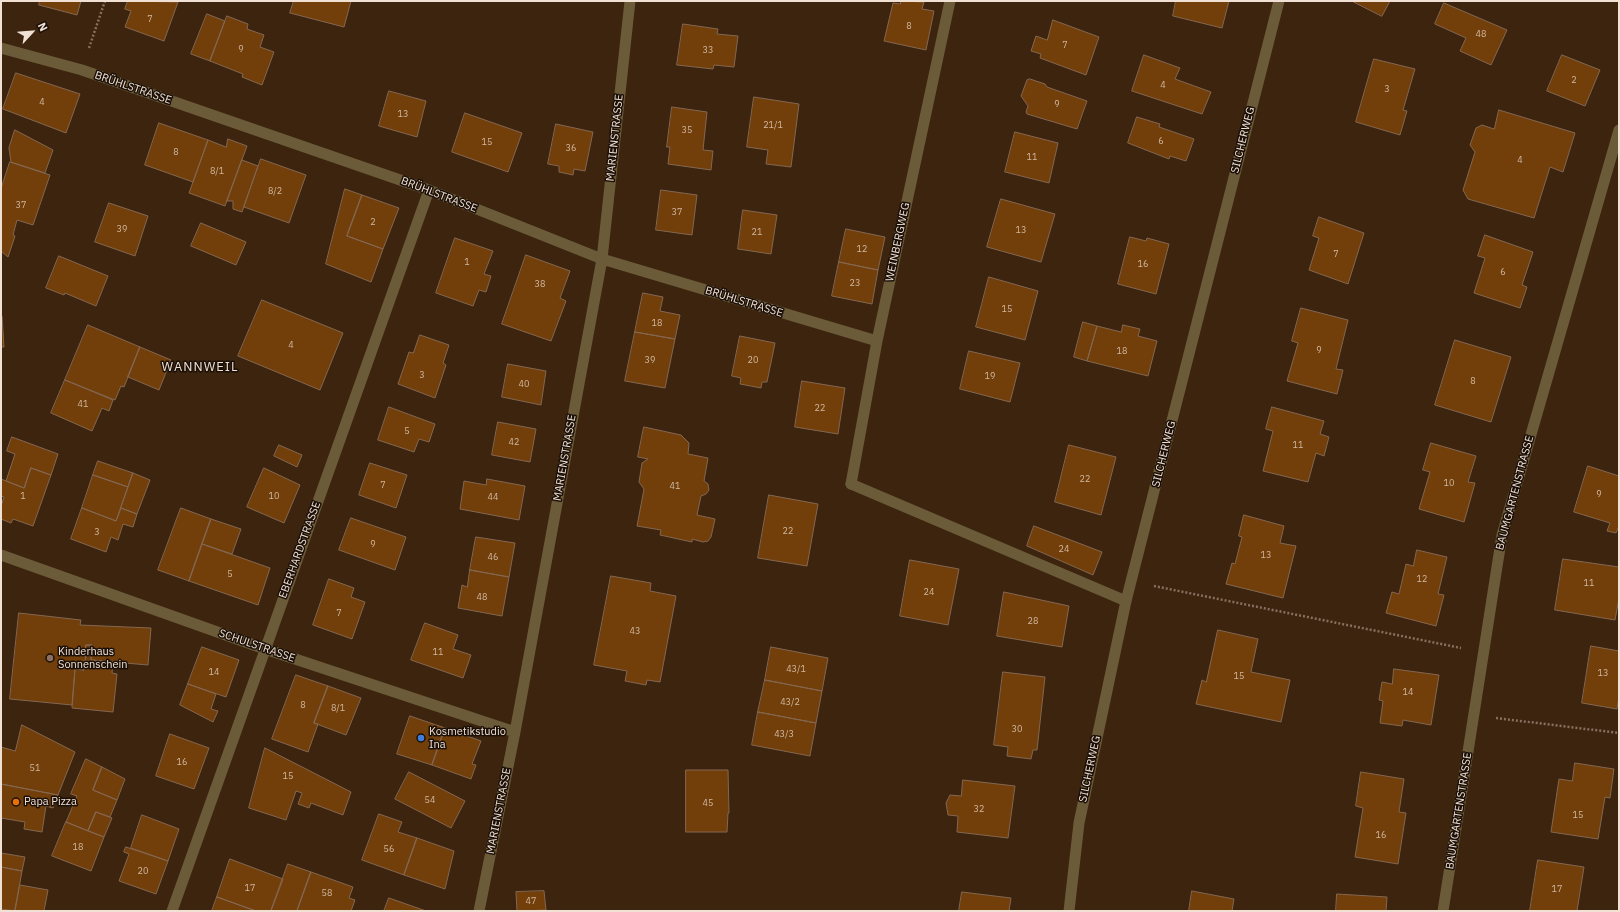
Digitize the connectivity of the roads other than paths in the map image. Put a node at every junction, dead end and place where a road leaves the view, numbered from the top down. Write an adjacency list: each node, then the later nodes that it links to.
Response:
1 (630, 1): 7 (street, MARIENSTRASSE)
2 (950, 1): 8 (street, WEINBERGWEG)
3 (1279, 1): 10 (street, SILCHERWEG)
4 (1, 48): 6 (street, BRÜHLSTRASSE)
5 (1619, 130): 16 (street, BAUMGARTENSTRASSE)
6 (429, 190): 7 (street, BRÜHLSTRASSE); 11 (street, EBERHARDSTRASSE)
7 (602, 259): 8 (street, BRÜHLSTRASSE); 12 (street, MARIENSTRASSE)
8 (877, 341): 10 (street, WEINBERGWEG)
9 (1, 555): 11 (street, SCHULSTRASSE)
10 (1126, 601): 15 (street, SILCHERWEG)
11 (265, 649): 12 (street, SCHULSTRASSE); 13 (street, EBERHARDSTRASSE)
12 (515, 732): 14 (street, MARIENSTRASSE)
13 (172, 911)
14 (479, 911)
15 (1069, 911)
16 (1443, 911)

